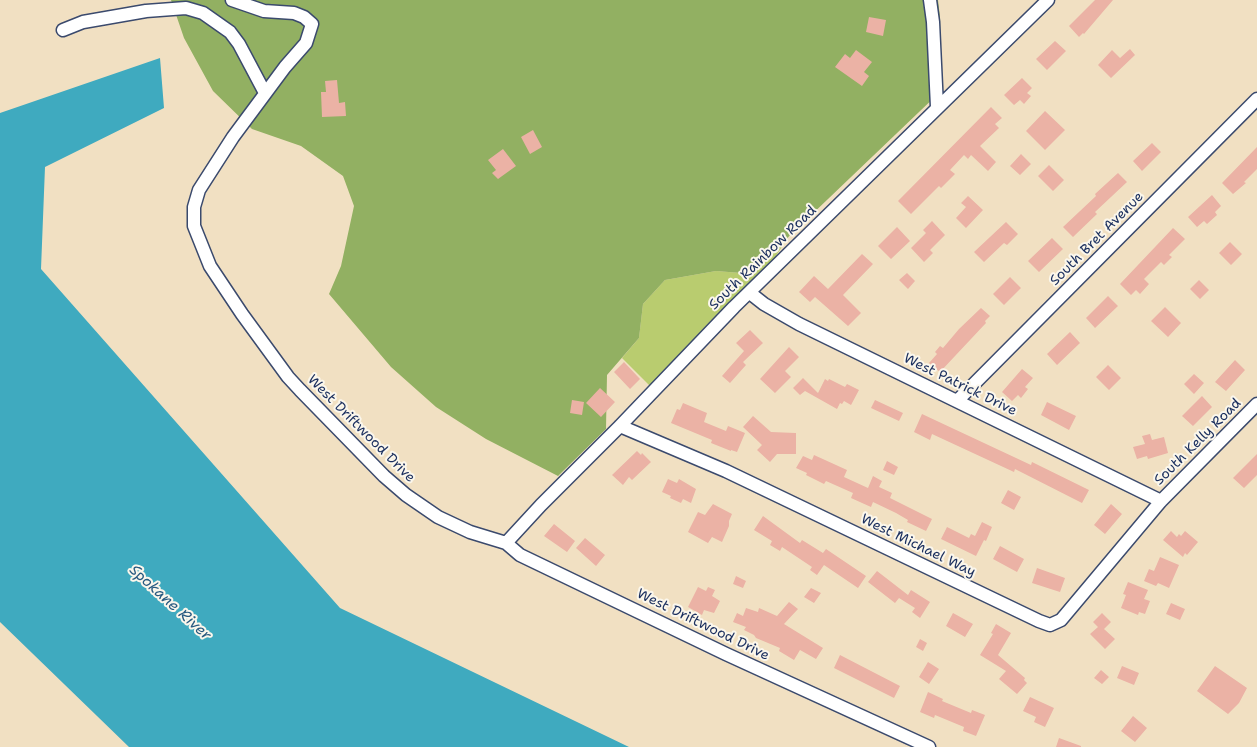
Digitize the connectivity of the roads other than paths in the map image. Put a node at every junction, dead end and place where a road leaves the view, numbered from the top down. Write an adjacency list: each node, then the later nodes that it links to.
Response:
1 (232, 0): 5 (street, West Driftwood Drive)
2 (930, 0): 7 (street)
3 (1048, 0): 7 (street, South Rainbow Road)
4 (62, 30): 5 (street)
5 (265, 93): 13 (street, West Driftwood Drive)
6 (1257, 99): 9 (street, South Bret Avenue)
7 (937, 107): 8 (street, South Rainbow Road)
8 (750, 293): 9 (street, West Patrick Drive); 11 (street, South Rainbow Road)
9 (958, 400): 12 (street, West Patrick Drive)
10 (1257, 404): 12 (street, South Kelly Road)
11 (620, 426): 12 (street, West Michael Way); 13 (street, South Rainbow Road)
12 (1161, 501)
13 (506, 543): 14 (street, West Driftwood Drive)
14 (930, 747)

